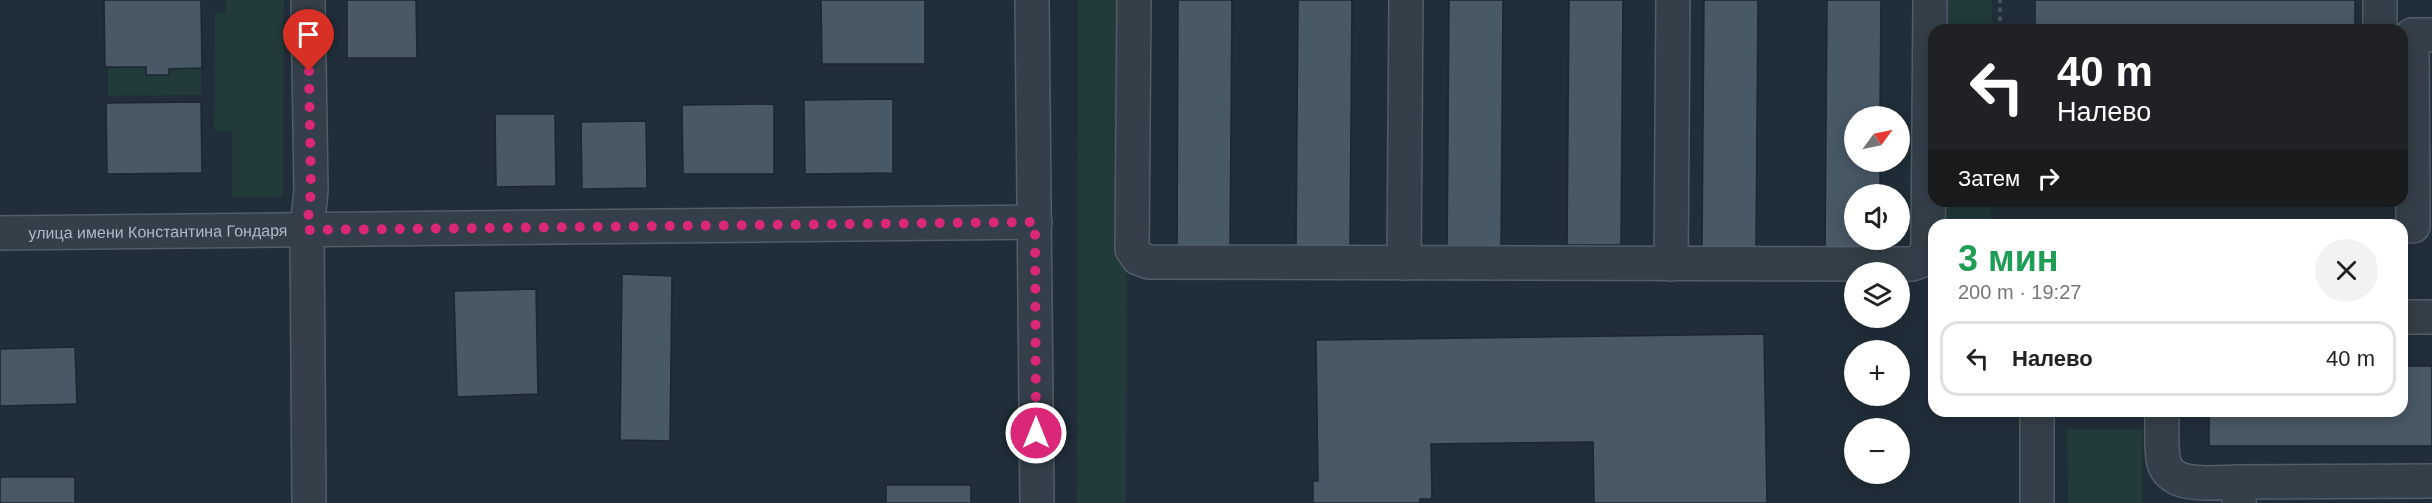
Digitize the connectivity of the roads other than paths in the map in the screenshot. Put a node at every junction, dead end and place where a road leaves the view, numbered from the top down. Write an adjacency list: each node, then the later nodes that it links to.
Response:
1 (308, 0): 13 (street)
2 (1032, 0): 11 (street)
3 (1134, 0): 16 (street)
4 (1406, 0): 16 (street)
5 (1673, 0): 17 (street)
6 (1930, 0): 8 (street)
7 (2380, 0): 9 (street)
8 (1931, 24)
9 (2380, 24)
10 (2432, 35): 12 (street)
11 (1035, 222): 13 (street, улица имени Константина Гондаря); 25 (street)
12 (2415, 226)
13 (307, 230): 14 (street, улица имени Константина Гондаря); 24 (street)
14 (0, 233)
15 (1928, 247): 17 (street)
16 (1404, 263): 17 (street)
17 (1671, 264)
18 (2408, 317): 19 (street)
19 (2432, 317)
20 (2037, 417): 26 (street)
21 (2162, 417): 23 (street)
22 (2432, 482): 23 (street)
23 (2239, 492)
24 (309, 503)
25 (1037, 503)
26 (2037, 503)

